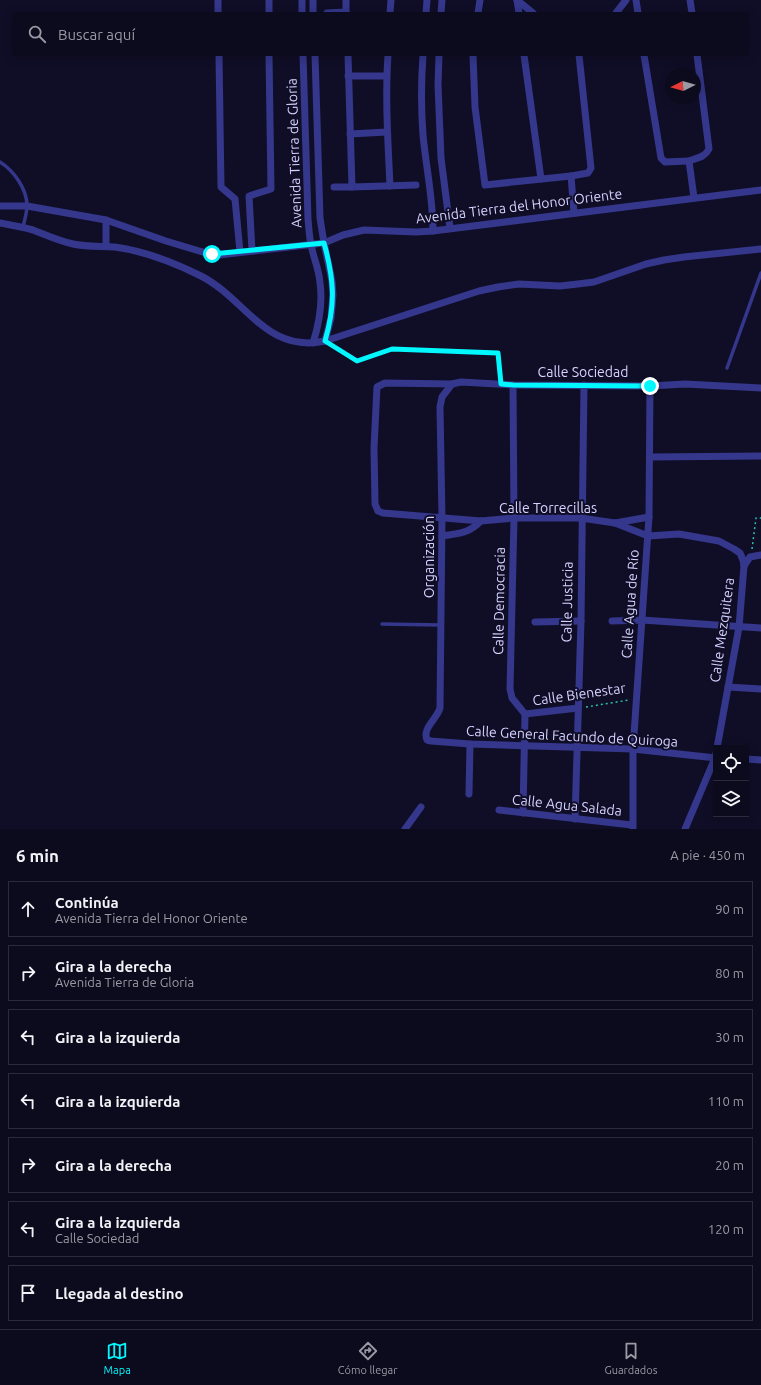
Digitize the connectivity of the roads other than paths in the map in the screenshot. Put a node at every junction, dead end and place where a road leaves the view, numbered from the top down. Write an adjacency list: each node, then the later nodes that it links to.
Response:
1 (218, 0): 14 (street)
2 (268, 0): 15 (street)
3 (302, 0): 16 (street)
4 (313, 0): 17 (street)
5 (346, 0): 18 (street)
6 (391, 0): 19 (street)
7 (427, 0): 20 (street)
8 (442, 0): 21 (street)
9 (480, 0): 22 (street)
10 (517, 0): 23 (street); 24 (street)
11 (626, 0): 25 (street)
12 (636, 0): 26 (street)
13 (690, 0): 27 (street)
14 (218, 12)
15 (269, 12)
16 (302, 12)
17 (313, 12)
18 (346, 12)
19 (390, 12)
20 (426, 12)
21 (441, 12)
22 (478, 12)
23 (519, 12)
24 (532, 12)
25 (617, 12)
26 (638, 12)
27 (692, 12)
28 (219, 56): 68 (street)
29 (269, 56): 67 (street)
30 (303, 56): 64 (street, Avenida Tierra de Gloria)
31 (315, 56): 63 (street, Avenida Tierra de Gloria)
32 (348, 56): 41 (street)
33 (388, 56): 42 (street)
34 (423, 56): 62 (street)
35 (439, 56): 61 (street)
36 (473, 56): 48 (street)
37 (524, 56): 48 (street)
38 (579, 56): 47 (street)
39 (644, 56): 45 (street)
40 (697, 56): 45 (street)
41 (348, 76): 42 (street); 44 (street)
42 (386, 76): 43 (street)
43 (387, 132): 44 (street); 51 (street)
44 (350, 134): 50 (street)
45 (688, 161): 54 (street)
46 (0, 162): 56 (lane)
47 (571, 176): 48 (street); 57 (street)
48 (541, 179)
49 (416, 185): 51 (street)
50 (352, 186): 51 (street); 52 (street)
51 (390, 186)
52 (334, 187)
53 (761, 190): 54 (street, Avenida Tierra del Honor Oriente)
54 (694, 198): 57 (street, Avenida Tierra del Honor Oriente)
55 (0, 206): 56 (street, Avenida Tierra del Honor Oriente)
56 (27, 206): 58 (street, Avenida Tierra del Honor Oriente); 60 (lane)
57 (574, 213): 61 (street, Avenida Tierra del Honor Oriente)
58 (106, 220): 65 (street); 68 (street, Avenida Tierra del Honor Oriente)
59 (0, 223): 60 (street)
60 (23, 228): 65 (street)
61 (450, 228): 62 (street, Avenida Tierra del Honor Oriente)
62 (433, 231): 63 (street, Avenida Tierra del Honor Oriente)
63 (324, 243): 64 (street, Avenida Tierra del Honor Oriente); 70 (street, Avenida Tierra de Gloria)
64 (311, 245): 67 (street, Avenida Tierra del Honor Oriente); 71 (street, Avenida Tierra de Gloria)
65 (106, 246): 71 (street)
66 (761, 248): 70 (street)
67 (252, 251): 68 (street, Avenida Tierra del Honor Oriente)
68 (240, 252)
69 (761, 273): 72 (lane)
70 (325, 341): 71 (street)
71 (313, 343)
72 (727, 368)
73 (452, 384): 74 (street, Calle Sociedad); 80 (street, Calle Sociedad); 82 (street, Organización)
74 (513, 385): 75 (street, Calle Sociedad); 83 (street, Calle Democracia)
75 (584, 385): 76 (street, Calle Sociedad); 84 (street, Calle Justicia)
76 (650, 386): 77 (street, Calle Sociedad); 79 (street, Calle Agua de Río)
77 (761, 388)
78 (761, 456): 79 (street)
79 (650, 457): 81 (street, Calle Agua de Río)
80 (378, 511): 82 (street, Calle Torrecillas)
81 (650, 517): 86 (street, Calle Torrecillas); 88 (street, Calle Agua de Río)
82 (442, 518): 85 (street, Calle Torrecillas); 87 (street, Organización)
83 (514, 518): 84 (street, Calle Torrecillas); 85 (street, Calle Torrecillas); 102 (street, Calle Democracia)
84 (581, 518): 86 (street, Calle Torrecillas); 92 (street, Calle Justicia)
85 (480, 521): 87 (street, Calle Torrecillas)
86 (615, 522): 88 (street, Calle Torrecillas)
87 (442, 536): 96 (street, Organización)
88 (648, 536): 90 (street, Calle Torrecillas); 91 (street, Calle Agua de Río)
89 (761, 555): 90 (street, Calle Mezquitera)
90 (744, 566): 97 (street, Calle Mezquitera)
91 (642, 620): 93 (street); 97 (street); 108 (street, Calle Agua de Río)
92 (581, 621): 94 (street); 101 (street, Calle Justicia)
93 (612, 621)
94 (535, 622)
95 (382, 624): 96 (lane)
96 (442, 625): 103 (street, Organización)
97 (739, 627): 98 (street); 99 (street, Calle Mezquitera)
98 (761, 628)
99 (728, 687): 100 (street); 105 (street, Calle Mezquitera)
100 (761, 689)
101 (578, 708): 102 (street, Calle Bienestar); 107 (street, Calle Justicia)
102 (525, 714): 106 (street)
103 (427, 740): 104 (street, Calle General Facundo de Quiroga)
104 (470, 744): 106 (street, Calle General Facundo de Quiroga); 113 (street)
105 (718, 745)
106 (523, 746): 107 (street, Calle General Facundo de Quiroga); 116 (street)
107 (576, 748): 108 (street, Calle General Facundo de Quiroga); 117 (street, Calle Justicia)
108 (633, 749): 109 (street, Calle General Facundo de Quiroga); 119 (street, Calle Agua de Río)
109 (713, 757)
110 (749, 759): 111 (street)
111 (761, 760)
112 (713, 764): 121 (street)
113 (469, 794)
114 (421, 807): 120 (street)
115 (499, 810): 116 (street, Calle Agua Salada)
116 (523, 813): 117 (street, Calle Agua Salada)
117 (575, 819): 118 (street, Calle Agua Salada)
118 (598, 826): 119 (street, Calle Agua Salada)
119 (633, 827)
120 (405, 829)
121 (685, 829)

